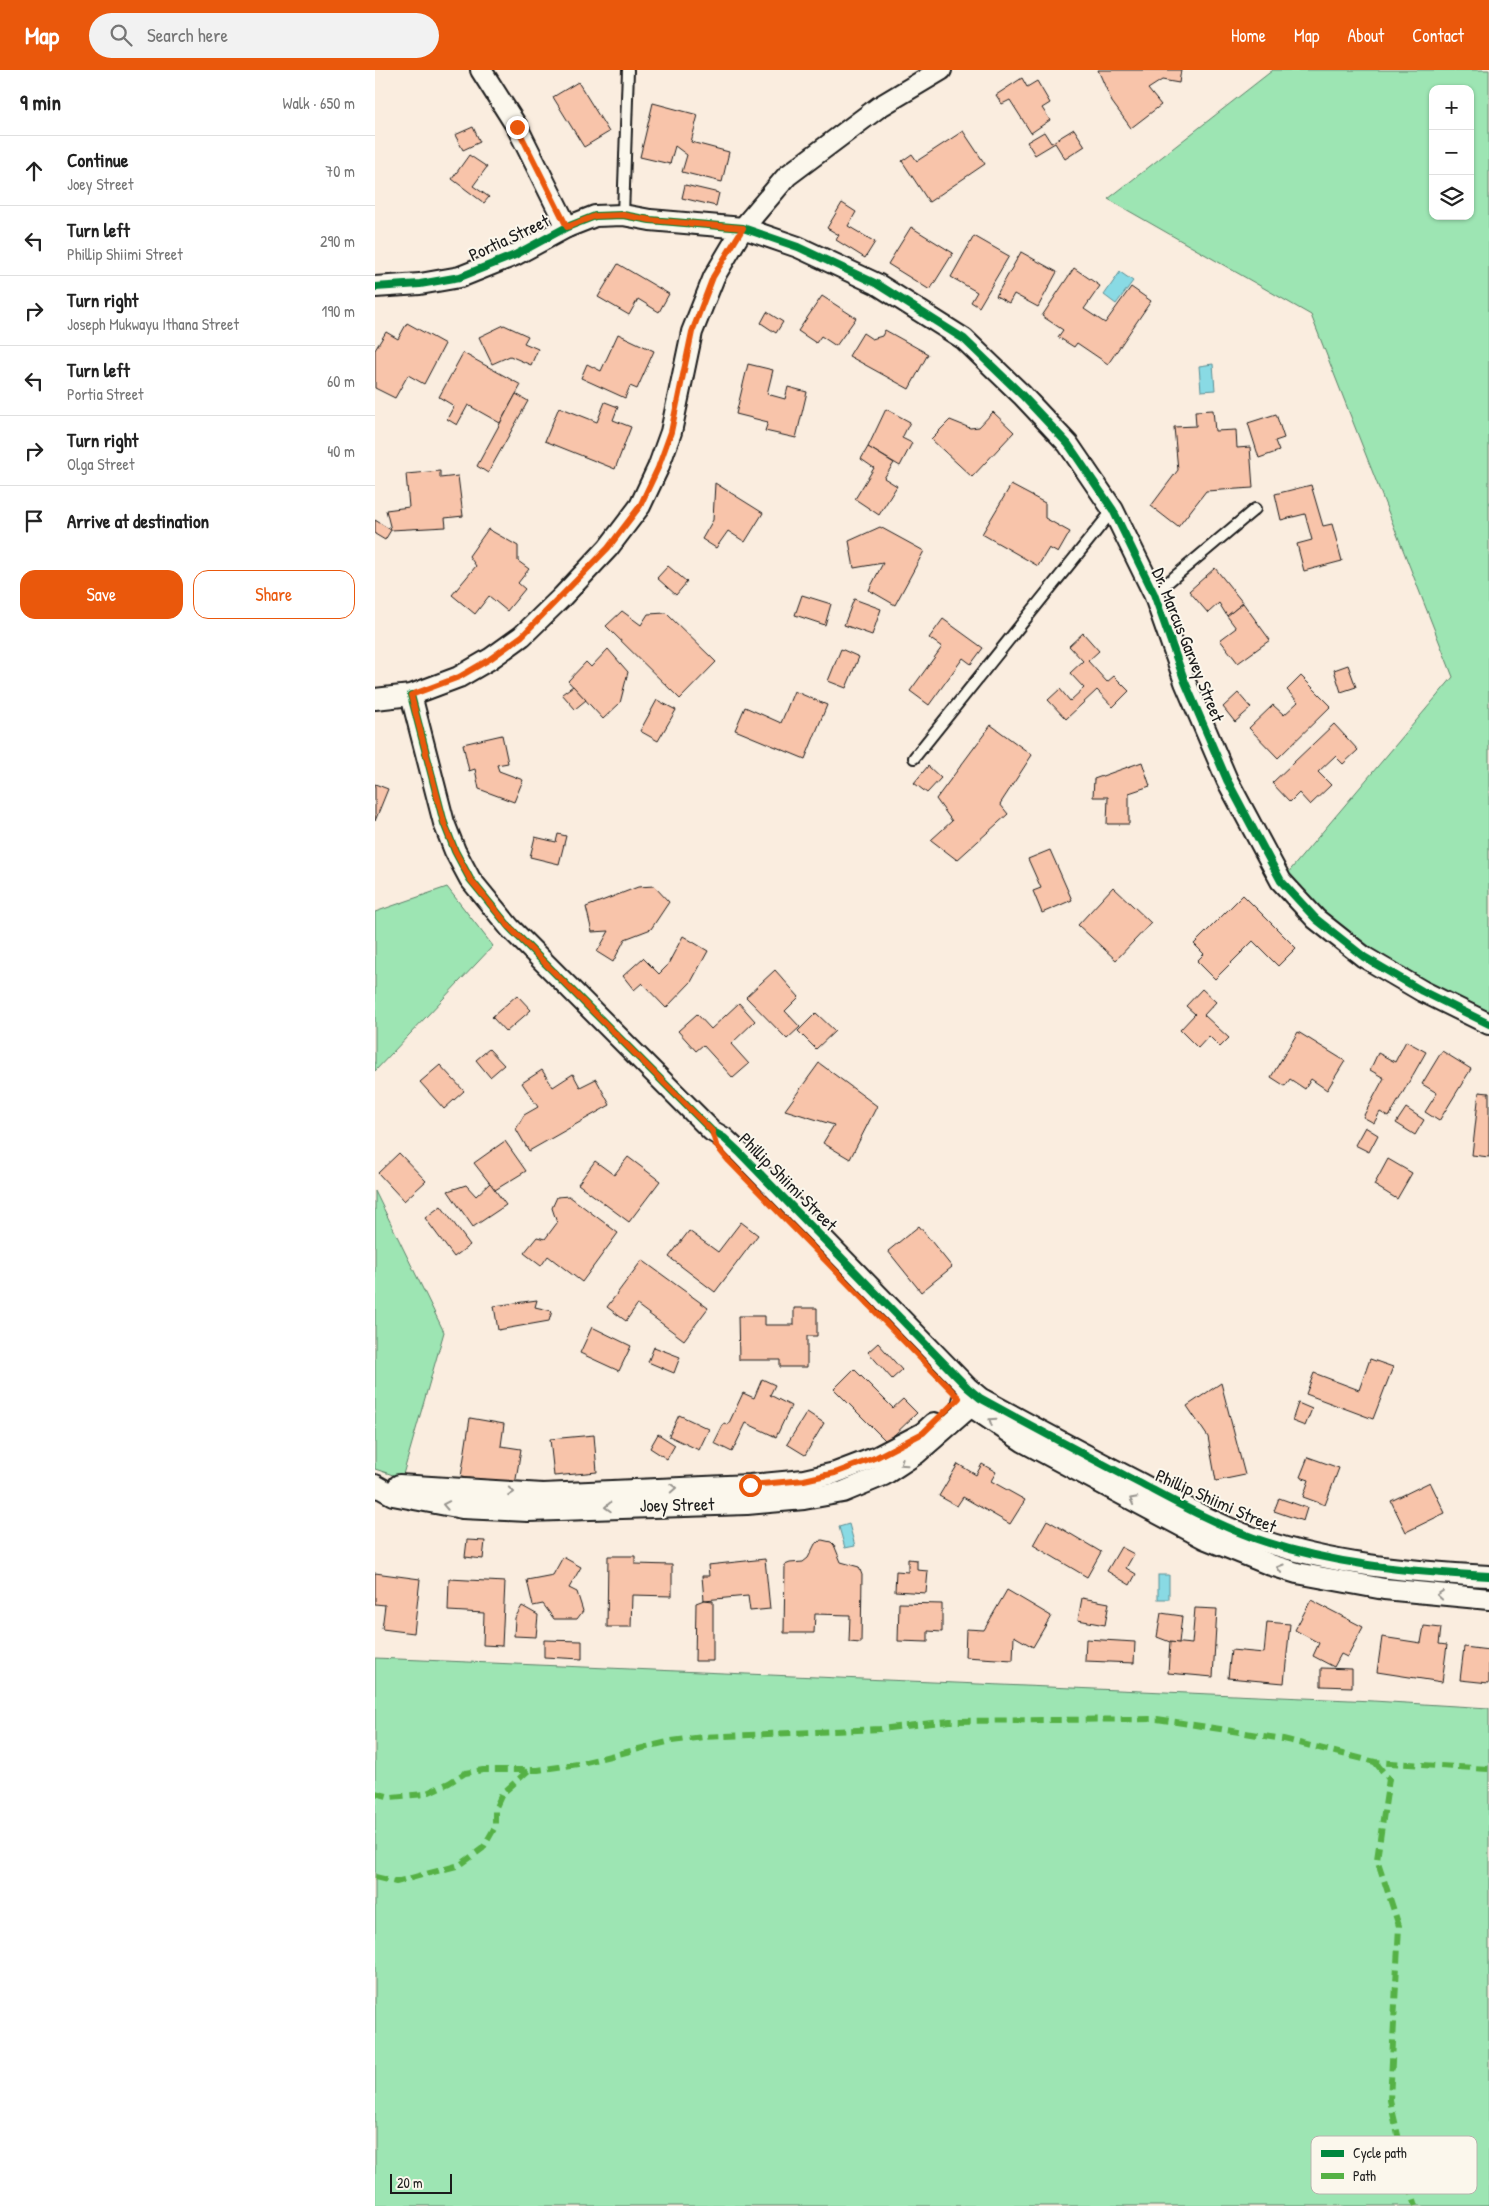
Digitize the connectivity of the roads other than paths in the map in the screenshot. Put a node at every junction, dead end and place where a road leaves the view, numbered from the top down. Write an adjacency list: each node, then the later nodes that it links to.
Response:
1 (481, 70): 5 (street)
2 (628, 70): 4 (lane)
3 (941, 70): 6 (street)
4 (623, 215): 5 (street, Portia Street); 6 (street, Portia Street)
5 (567, 227): 7 (street, Portia Street)
6 (743, 228): 9 (street, Dr. Marcus Garvey Street); 11 (street)
7 (375, 287)
8 (1255, 509): 10 (lane)
9 (1113, 510): 10 (street, Dr. Marcus Garvey Street); 13 (lane)
10 (1154, 594): 14 (street, Dr. Marcus Garvey Street)
11 (411, 695): 12 (street); 15 (street, Phillip Shiimi Street)
12 (375, 699)
13 (914, 758)
14 (1489, 1024)
15 (969, 1398): 16 (street, Joey Street); 17 (street, Phillip Shiimi Street); 18 (street, Phillip Shiimi Street, one-way to 15)
16 (375, 1484)
17 (1489, 1576)
18 (1489, 1599)

